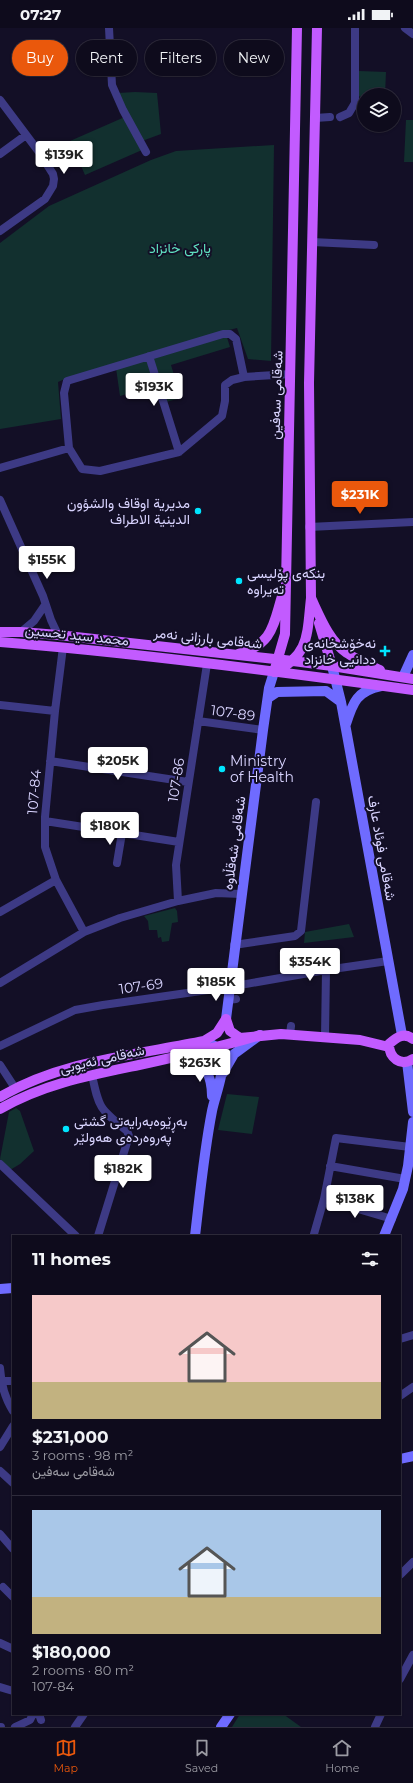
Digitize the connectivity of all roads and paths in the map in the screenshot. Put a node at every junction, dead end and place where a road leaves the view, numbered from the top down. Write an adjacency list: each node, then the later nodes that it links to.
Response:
1 (109, 28): 12 (street)
2 (297, 28): 18 (main road, شەقامی سەفین)
3 (317, 28): 10 (main road)
4 (355, 28): 8 (street)
5 (405, 28): 6 (street)
6 (413, 34)
7 (0, 100): 11 (street)
8 (340, 116)
9 (330, 117): 10 (street)
10 (315, 118): 15 (main road)
11 (26, 135): 13 (street); 14 (street)
12 (146, 152)
13 (0, 154)
14 (0, 231)
15 (312, 242): 16 (street); 25 (main road)
16 (374, 245)
17 (149, 356): 19 (street); 20 (street); 21 (street)
18 (291, 374): 19 (street); 26 (main road, شەقامی سەفین)
19 (244, 377): 21 (street)
20 (69, 448): 21 (street); 22 (street)
21 (179, 452)
22 (0, 468)
23 (0, 500): 28 (street)
24 (413, 522): 25 (street)
25 (309, 527): 27 (main road)
26 (287, 581): 31 (main road, شەقامی سەفین); 35 (main road)
27 (311, 598): 38 (main road); 40 (main road); 42 (main road)
28 (45, 605): 30 (street); 32 (street)
29 (0, 632): 30 (main road, شەقامی بارزانی نەمر)
30 (21, 632): 32 (main road, شەقامی بارزانی نەمر)
31 (285, 634): 37 (main road, شەقامی سەفین); 38 (main road)
32 (58, 635): 35 (main road, شەقامی بارزانی نەمر)
33 (0, 642): 34 (main road, محمد سید تحسین)
34 (63, 647): 39 (main road, محمد سید تحسین); 52 (street, 107-84)
35 (234, 655): 37 (main road, شەقامی بارزانی نەمر)
36 (413, 655): 44 (main road)
37 (278, 660): 38 (main road, شەقامی بارزانی نەمر); 41 (main road, شەقامی سەفین)
38 (293, 661): 40 (main road, شەقامی بارزانی نەمر); 41 (main road); 43 (main road)
39 (207, 664): 41 (main road, محمد سید تحسین); 53 (street, 107-86)
40 (332, 666): 42 (main road, شەقامی بارزانی نەمر); 45 (main road, شەقامی فوئاد عارف)
41 (274, 672): 43 (main road, محمد سید تحسین); 49 (main road, شەقامی شەقڵاوە)
42 (389, 675): 44 (main road, شەقامی بارزانی نەمر)
43 (321, 677): 45 (main road, محمد سید تحسین)
44 (403, 677): 46 (main road, شەقامی بارزانی نەمر)
45 (335, 679): 47 (main road, محمد سید تحسین); 50 (main road, شەقامی فوئاد عارف)
46 (413, 679)
47 (383, 686): 48 (main road, محمد سید تحسین); 54 (main road)
48 (413, 690)
49 (268, 698): 50 (main road); 55 (main road, شەقامی شەقڵاوە)
50 (341, 702): 54 (main road, شەقامی فوئاد عارف)
51 (0, 705): 52 (street)
52 (55, 710): 56 (street, 107-84)
53 (198, 721): 55 (street, 107-89); 57 (street, 107-86)
54 (345, 726): 69 (main road, شەقامی فوئاد عارف)
55 (263, 730): 64 (main road, شەقامی شەقڵاوە)
56 (50, 761): 57 (street); 59 (street, 107-84)
57 (188, 782): 61 (street, 107-86)
58 (316, 802): 68 (street)
59 (45, 821): 60 (street); 63 (street, 107-84)
60 (122, 833): 61 (street); 62 (street)
61 (179, 842): 65 (street, 107-86)
62 (117, 864)
63 (56, 880): 66 (street); 67 (street, 107-84)
64 (241, 894): 65 (street); 68 (main road, شەقامی شەقڵاوە)
65 (178, 901): 67 (street)
66 (1, 910)
67 (84, 932): 71 (street)
68 (234, 945): 72 (main road, شەقامی شەقڵاوە)
69 (388, 960): 70 (street, 107-69); 75 (main road, شەقامی فوئاد عارف)
70 (326, 970): 72 (street, 107-69); 76 (street)
71 (0, 983)
72 (229, 987): 73 (main road, شەقامی شەقڵاوە); 78 (street, 107-69)
73 (226, 1019): 74 (main road); 77 (main road, شەقامی ئەیوبی)
74 (260, 1035): 76 (main road); 80 (main road, شەقامی ئەیوبی); 85 (main road)
75 (408, 1035): 79 (main road)
76 (325, 1037): 79 (main road)
77 (202, 1042): 80 (main road); 86 (main road, شەقامی ئەیوبی)
78 (0, 1046)
79 (389, 1047): 82 (main road)
80 (217, 1048): 81 (main road, شەقامی ئەیوبی); 85 (main road)
81 (186, 1055): 84 (main road, شەقامی ئەیوبی); 89 (main road)
82 (410, 1060): 90 (main road)
83 (0, 1065): 86 (street)
84 (92, 1075): 88 (main road, شەقامی ئەیوبی); 100 (street)
85 (220, 1078): 89 (main road)
86 (15, 1088): 87 (main road, شەقامی ئەیوبی)
87 (0, 1097)
88 (0, 1109)
89 (212, 1111): 101 (main road)
90 (413, 1112)
91 (413, 1122): 92 (main road)
92 (410, 1147): 94 (street); 95 (main road)
93 (0, 1164): 98 (street)
94 (330, 1166): 95 (street); 96 (street)
95 (405, 1179): 97 (main road)
96 (324, 1200): 97 (street); 99 (street)
97 (392, 1219): 102 (main road)
98 (66, 1232)
99 (314, 1234)
100 (98, 1235)
101 (195, 1235)
102 (384, 1235)
103 (12, 1288): 104 (main road)
104 (0, 1289)
105 (413, 1335): 106 (street)
106 (401, 1339)
107 (0, 1368): 108 (street)
108 (0, 1381): 109 (street); 112 (street)
109 (12, 1381)
110 (413, 1387): 111 (street)
111 (401, 1395)
112 (12, 1409)
113 (12, 1428): 114 (street)
114 (0, 1447)
115 (413, 1456): 116 (main road)
116 (401, 1459)
117 (0, 1471): 118 (street)
118 (12, 1482)
119 (0, 1534): 120 (street)
120 (12, 1548)
121 (413, 1562): 122 (street)
122 (401, 1574)
123 (12, 1585): 124 (street)
124 (1, 1587): 125 (street)
125 (12, 1596)
126 (0, 1643): 127 (street)
127 (12, 1649)
128 (413, 1655): 129 (street)
129 (401, 1677)
130 (0, 1687): 131 (street)
131 (12, 1691)
132 (32, 1715): 136 (street)
133 (83, 1715): 137 (street)
134 (229, 1715): 138 (main road)
135 (381, 1715): 139 (street)
136 (16, 1727)
137 (75, 1727)
138 (221, 1727)
139 (375, 1727)

